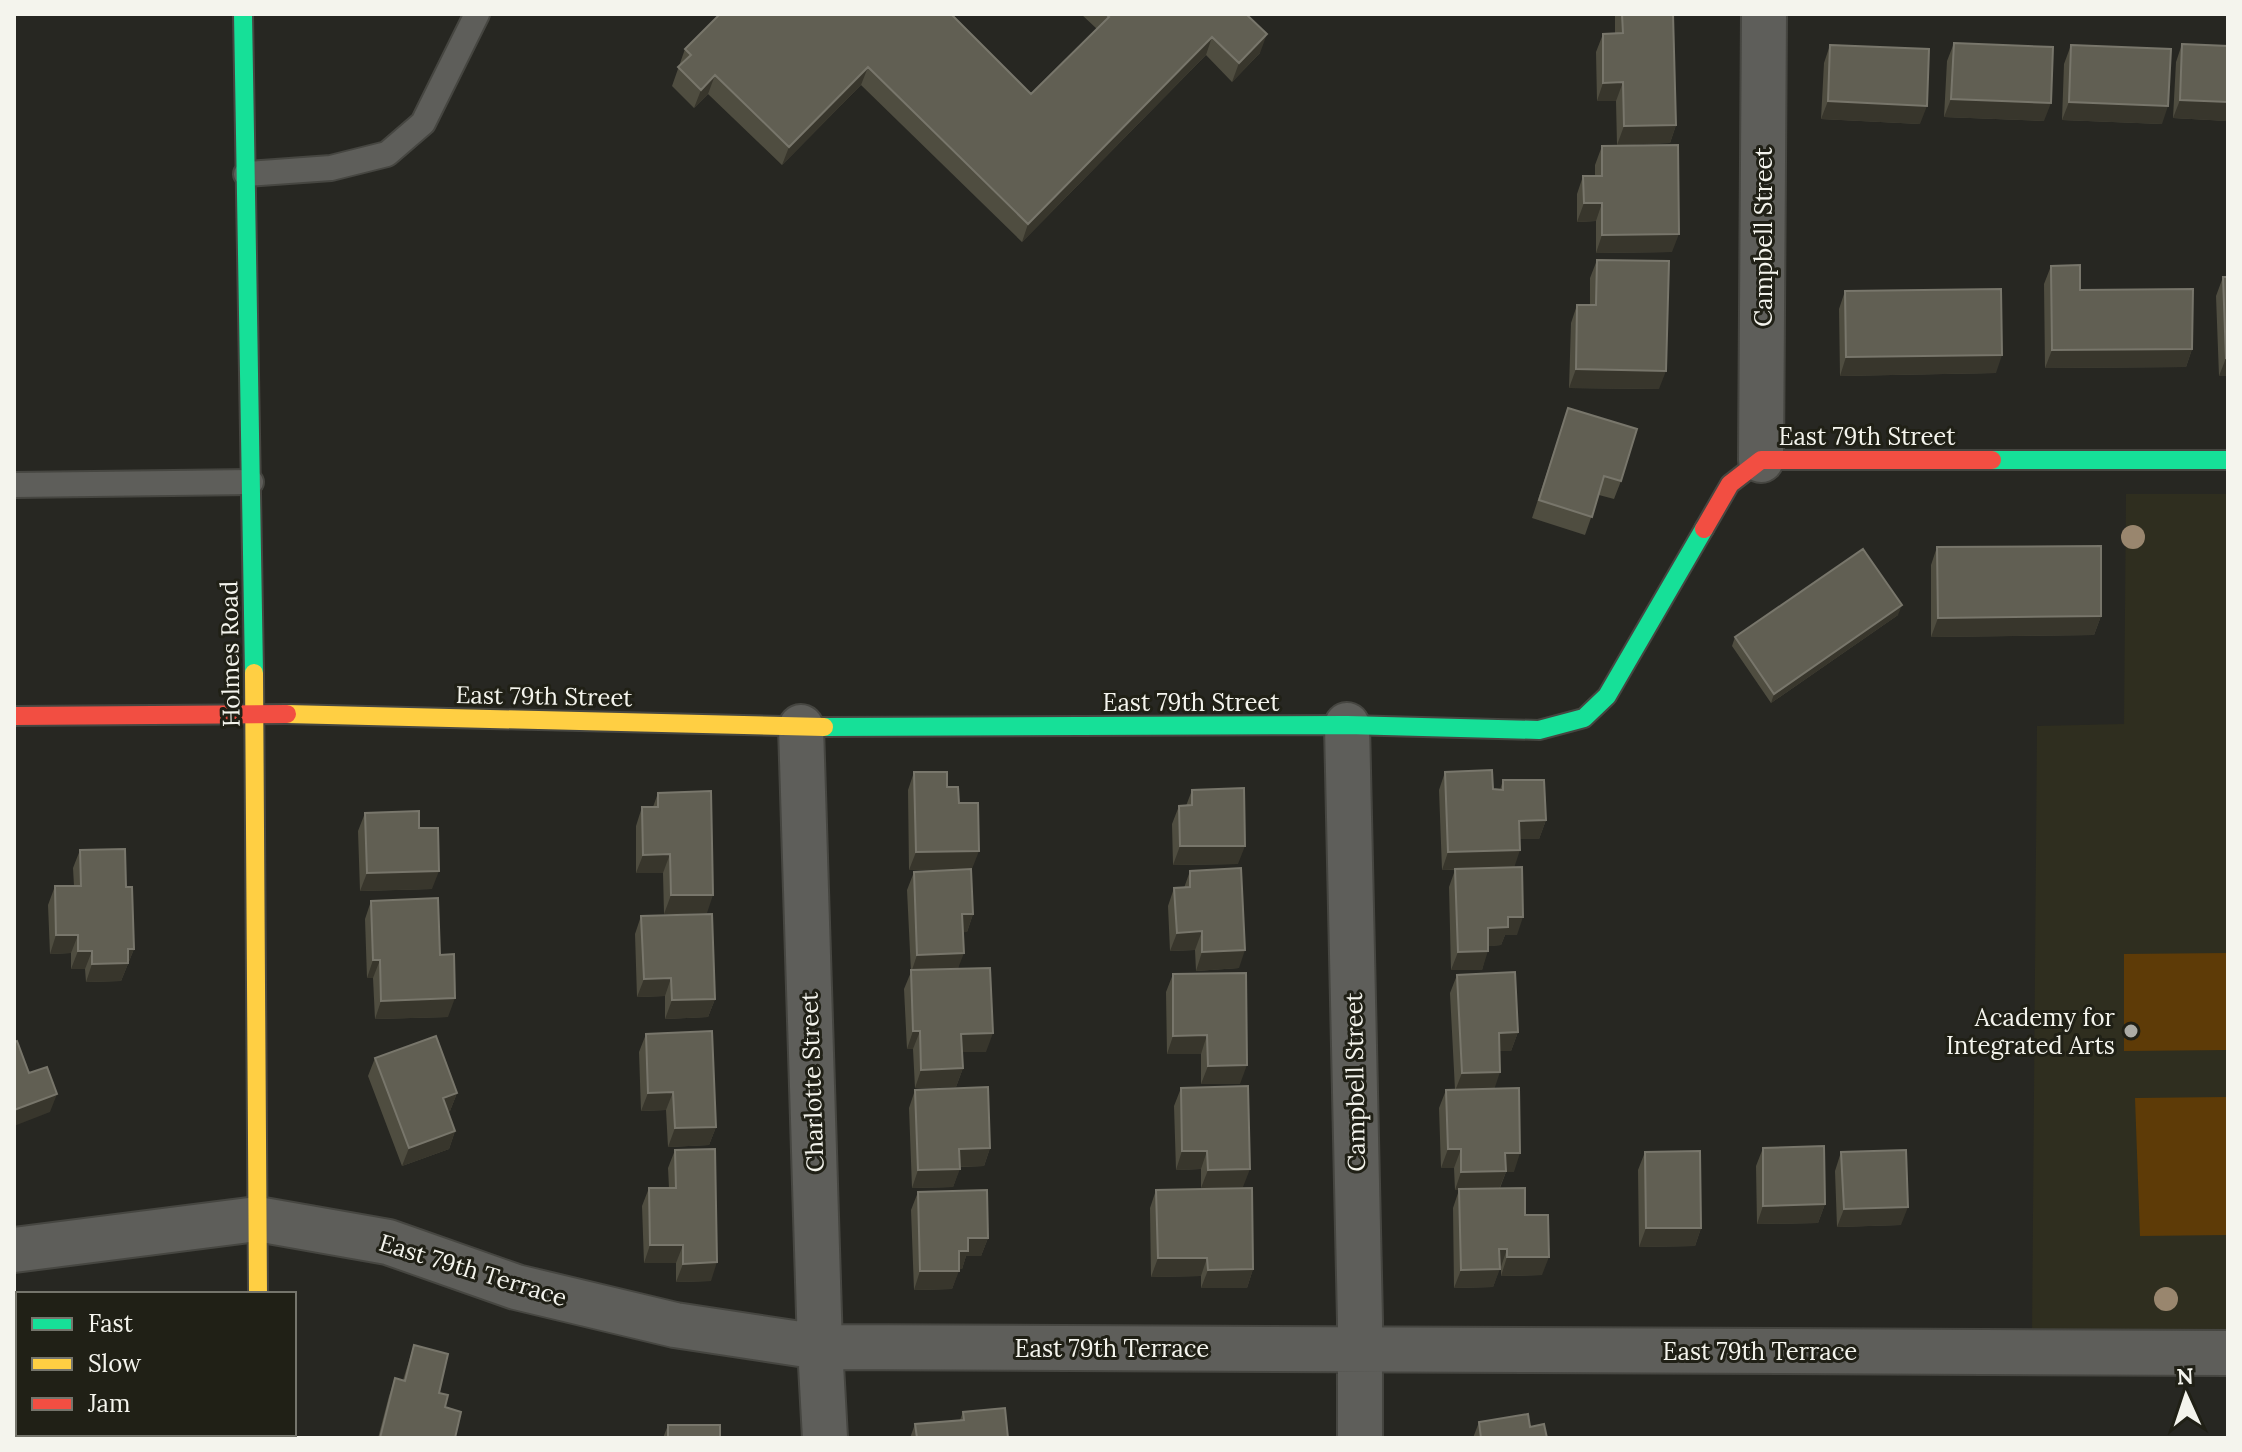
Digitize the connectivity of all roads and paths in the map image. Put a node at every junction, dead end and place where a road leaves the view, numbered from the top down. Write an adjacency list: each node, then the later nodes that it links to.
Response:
1 (243, 14): 4 (street, Holmes Road)
2 (477, 14): 4 (lane)
3 (1764, 14): 5 (street, Campbell Street)
4 (246, 174): 7 (street, Holmes Road)
5 (1761, 460): 6 (street, East 79th Street); 11 (street, East 79th Street)
6 (2228, 460)
7 (251, 482): 8 (lane); 9 (street, Holmes Road)
8 (14, 485)
9 (255, 713): 10 (street, East 79th Street); 12 (street, East 79th Street); 13 (street, Holmes Road)
10 (14, 716)
11 (1347, 725): 12 (street, East 79th Street); 17 (street, Campbell Street)
12 (801, 727): 16 (street, Charlotte Street)
13 (257, 1219): 14 (street, East 79th Terrace); 15 (street, Holmes Road); 16 (street, East 79th Terrace)
14 (14, 1250)
15 (258, 1292)
16 (820, 1347): 17 (street, East 79th Terrace); 19 (street, Charlotte Street)
17 (1361, 1350): 18 (street, East 79th Terrace); 20 (street, Campbell Street)
18 (2228, 1353)
19 (825, 1438)
20 (1360, 1438)

